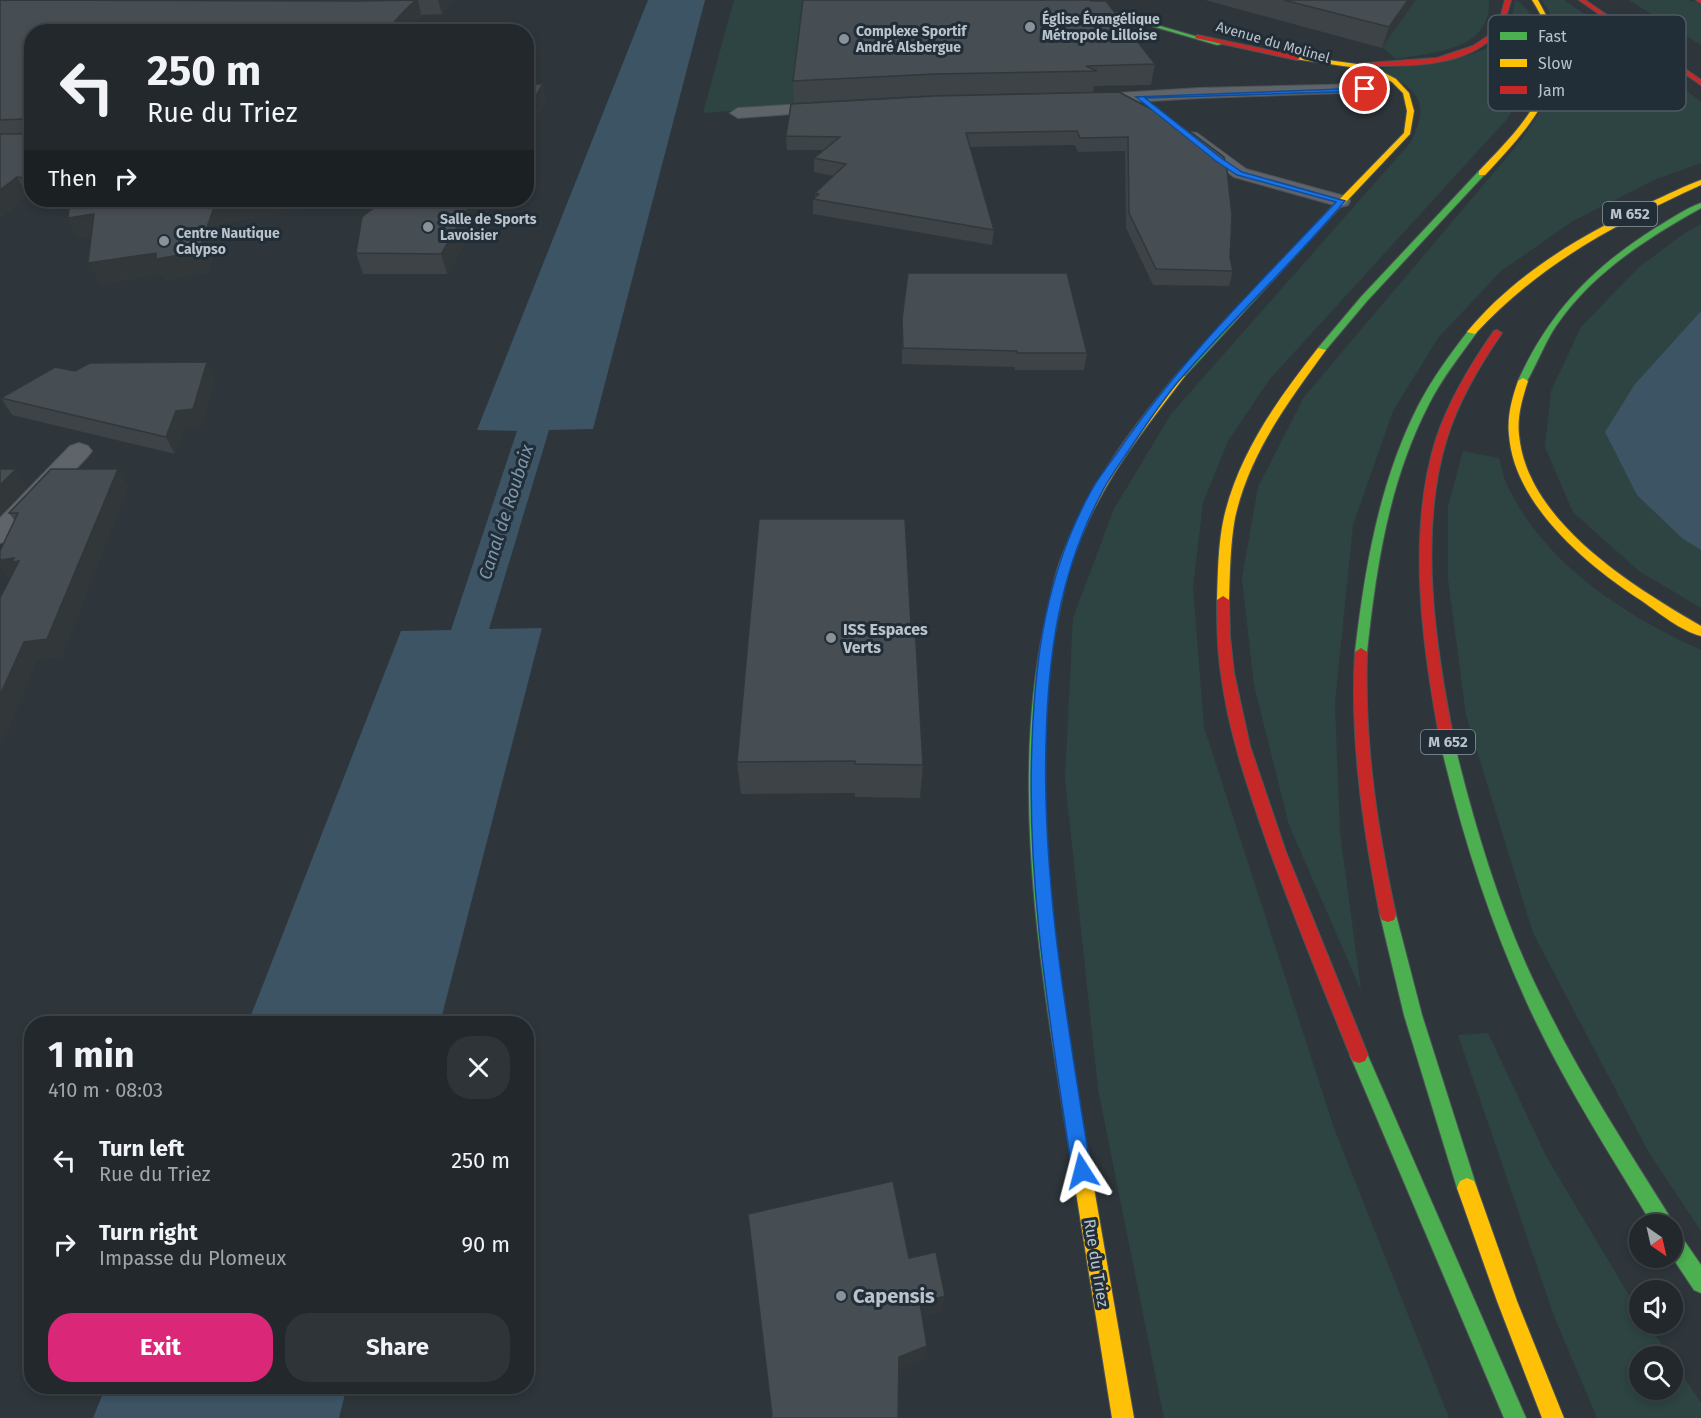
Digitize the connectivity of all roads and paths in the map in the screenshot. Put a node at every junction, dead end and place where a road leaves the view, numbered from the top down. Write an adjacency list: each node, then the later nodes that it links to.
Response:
1 (1065, 0): 8 (main road, Avenue du Molinel)
2 (1508, 0): 5 (main road)
3 (1535, 0): 6 (main road)
4 (1582, 0): 7 (main road)
5 (1505, 15)
6 (1544, 15)
7 (1604, 15)
8 (1197, 37): 10 (main road, Avenue du Molinel); 13 (main road, Avenue du Molinel)
9 (1488, 38): 10 (main road)
10 (1358, 64): 22 (main road, Rue du Triez)
11 (1686, 73): 12 (main road)
12 (1701, 83)
13 (1371, 92): 14 (street)
14 (1139, 97): 15 (street); 17 (street)
15 (1072, 100)
16 (846, 106): 19 (street)
17 (1157, 111)
18 (1531, 111): 36 (main road)
19 (738, 113)
20 (1396, 113): 22 (main road)
21 (1175, 125): 24 (street)
22 (1389, 151): 24 (main road, Rue du Triez)
23 (1701, 182): 26 (main road, M 652)
24 (1341, 201): 35 (main road, Rue du Triez)
25 (1701, 205): 31 (main road, M 652)
26 (1564, 254): 27 (main road, M 652); 37 (main road)
27 (1516, 307)
28 (1505, 321): 32 (main road, M 652)
29 (79, 451): 30 (street)
30 (0, 534)
31 (1701, 632)
32 (1657, 1214)
33 (1683, 1256): 34 (main road)
34 (1701, 1283)
35 (1123, 1418)
36 (1515, 1418)
37 (1553, 1418)

